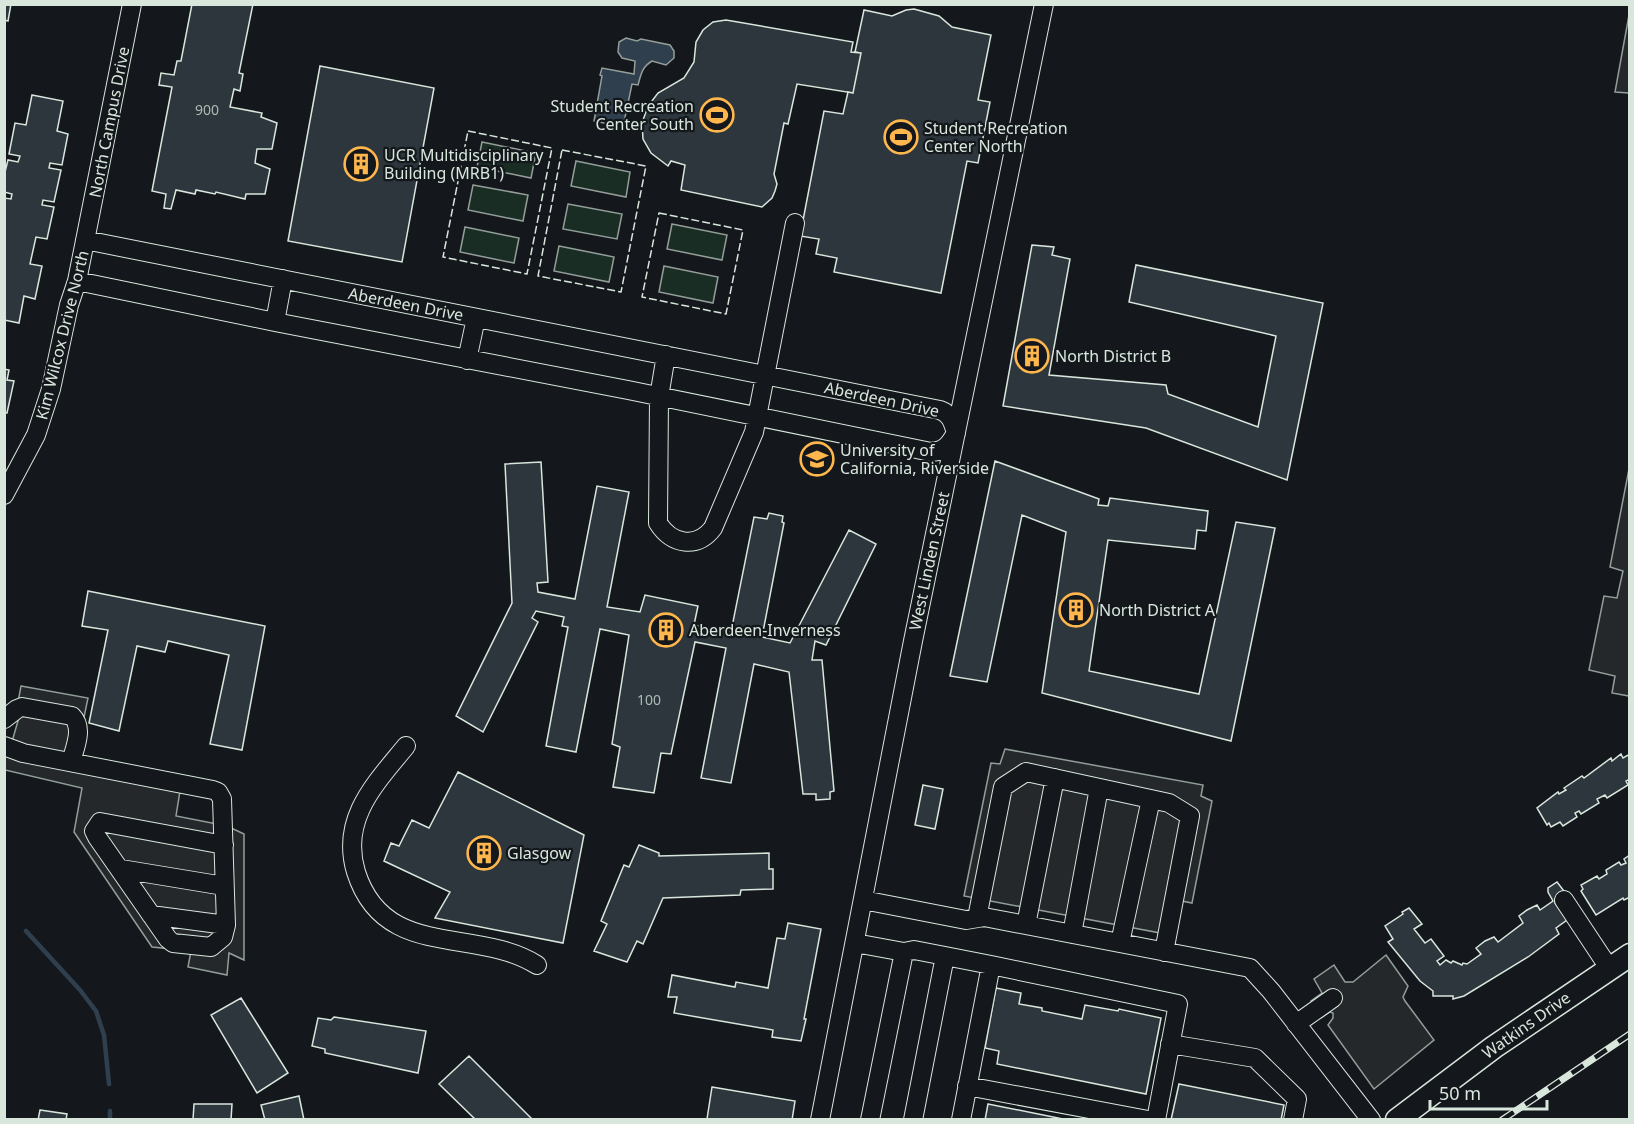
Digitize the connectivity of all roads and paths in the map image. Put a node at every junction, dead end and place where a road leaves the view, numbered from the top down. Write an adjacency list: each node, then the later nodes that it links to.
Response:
1 (132, 4): 4 (street, North Campus Drive)
2 (1044, 4): 14 (street, West Linden Street)
3 (795, 223): 11 (street)
4 (85, 240): 5 (street, Aberdeen Drive); 6 (street, Kim Wilcox Drive North)
5 (283, 279): 7 (street, Aberdeen Drive); 8 (street)
6 (77, 281): 8 (street, Aberdeen Drive); 15 (street, Kim Wilcox Drive North)
7 (476, 318): 9 (street, Aberdeen Drive); 10 (street)
8 (274, 322): 10 (street, Aberdeen Drive)
9 (666, 355): 11 (street, Aberdeen Drive); 12 (street)
10 (467, 360): 12 (street, Aberdeen Drive)
11 (765, 375): 13 (street); 14 (street, Aberdeen Drive)
12 (659, 396): 13 (street, Aberdeen Drive); 13 (street)
13 (758, 418): 14 (street, Aberdeen Drive)
14 (956, 434): 26 (street, West Linden Street)
15 (4, 495)
16 (4, 719): 19 (street)
17 (4, 746): 19 (street)
18 (406, 746): 39 (street)
19 (71, 762): 23 (street)
20 (1054, 778): 21 (street); 29 (street); 31 (street)
21 (1099, 788): 22 (street); 32 (street)
22 (1150, 799): 34 (street); 36 (street)
23 (224, 845): 24 (street); 25 (street)
24 (121, 869): 25 (street); 28 (street)
25 (224, 886): 30 (street)
26 (863, 900): 29 (street); 33 (street, West Linden Street)
27 (1564, 900): 41 (street)
28 (151, 915): 30 (street); 30 (street)
29 (977, 918): 31 (street)
30 (226, 925)
31 (1026, 926): 32 (street)
32 (1072, 934): 34 (street)
33 (855, 943): 35 (street); 46 (street, West Linden Street)
34 (1120, 943): 36 (street)
35 (904, 952): 38 (street); 47 (street)
36 (1164, 952): 43 (street)
37 (1629, 955): 41 (main road, Watkins Drive)
38 (945, 956): 40 (street); 48 (street)
39 (537, 965)
40 (991, 965): 44 (street); 45 (street)
41 (1609, 968): 54 (main road, Watkins Drive)
42 (1333, 998): 43 (street)
43 (1296, 1024): 53 (street)
44 (1170, 1044): 51 (street); 52 (street)
45 (967, 1086): 49 (street); 50 (street)
46 (822, 1119)
47 (870, 1119)
48 (913, 1119)
49 (961, 1119)
50 (1148, 1119)
51 (1156, 1119)
52 (1293, 1119)
53 (1371, 1119)
54 (1397, 1119)

